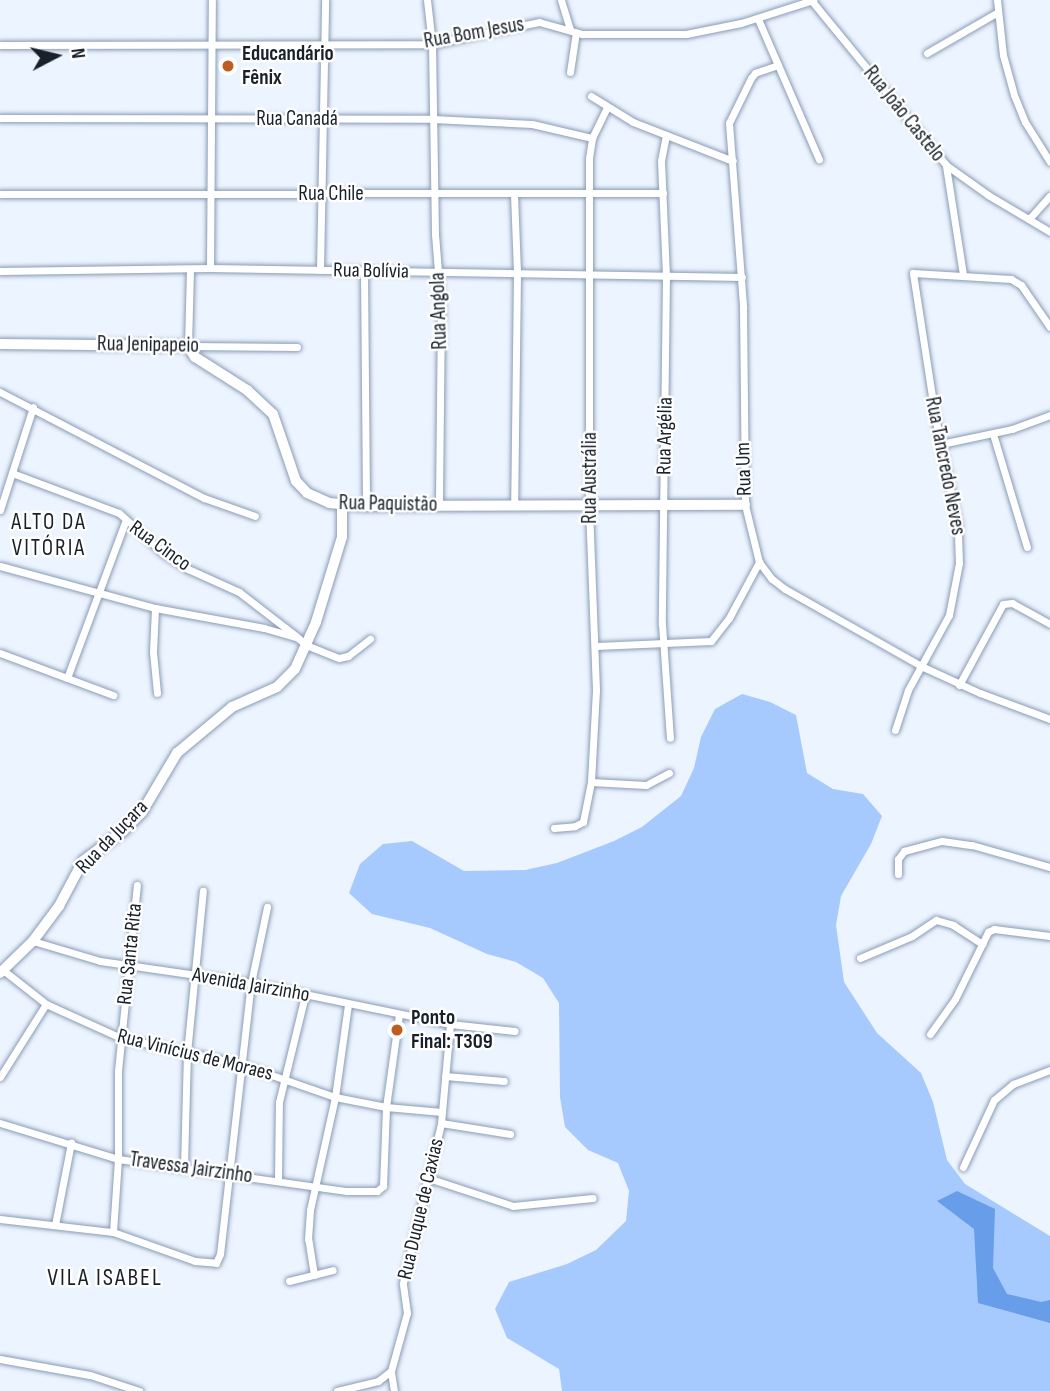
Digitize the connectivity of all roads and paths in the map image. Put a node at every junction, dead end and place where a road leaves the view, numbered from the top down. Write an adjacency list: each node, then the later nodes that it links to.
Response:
1 (212, 0): 12 (street)
2 (325, 0): 13 (street)
3 (427, 0): 10 (street, Rua Angola)
4 (561, 0): 9 (street)
5 (812, 0): 8 (street, Rua Bom Jesus); 28 (street, Rua João Castelo)
6 (997, 0): 7 (street)
7 (998, 12): 14 (street); 27 (street)
8 (758, 19): 9 (street, Rua Bom Jesus); 15 (street)
9 (573, 30): 10 (street, Rua Bom Jesus); 16 (street)
10 (432, 44): 13 (street, Rua Bom Jesus); 22 (street, Rua Angola)
11 (0, 45): 12 (street, Rua Bom Jesus)
12 (212, 45): 13 (street, Rua Bom Jesus); 20 (street)
13 (324, 46): 21 (street)
14 (927, 53)
15 (778, 65): 25 (street); 26 (street, Rua Um)
16 (570, 72)
17 (591, 96): 18 (street)
18 (607, 107): 23 (street); 24 (street, Rua Austrália)
19 (0, 118): 20 (street, Rua Canadá)
20 (211, 119): 21 (street, Rua Canadá); 31 (street)
21 (322, 119): 22 (street, Rua Canadá); 32 (street)
22 (433, 119): 24 (street, Rua Canadá); 33 (street, Rua Angola)
23 (666, 135): 26 (street); 29 (street, Rua Argélia)
24 (592, 138): 35 (street, Rua Austrália)
25 (819, 159)
26 (733, 161): 49 (street, Rua Um)
27 (1050, 162)
28 (946, 165): 37 (street, Rua João Castelo); 47 (street)
29 (663, 193): 35 (street, Rua Chile); 48 (street, Rua Argélia)
30 (0, 194): 31 (street, Rua Chile)
31 (210, 194): 32 (street, Rua Chile); 39 (street)
32 (321, 194): 33 (street, Rua Chile); 41 (street)
33 (433, 194): 34 (street, Rua Chile); 44 (street, Rua Angola)
34 (514, 194): 35 (street, Rua Chile); 45 (street)
35 (589, 194): 46 (street, Rua Austrália)
36 (1050, 195): 37 (street)
37 (1029, 219): 38 (street, Rua João Castelo)
38 (1050, 232)
39 (209, 268): 40 (street, Rua Bolívia); 41 (street, Rua Bolívia)
40 (190, 269): 42 (street, Rua Bolívia); 52 (street)
41 (320, 270): 43 (street, Rua Bolívia)
42 (0, 271)
43 (364, 271): 44 (street, Rua Bolívia); 66 (street)
44 (439, 272): 45 (street, Rua Bolívia); 61 (street, Rua Angola)
45 (517, 273): 46 (street, Rua Bolívia); 62 (street)
46 (589, 274): 48 (street, Rua Bolívia); 63 (street, Rua Austrália)
47 (963, 274): 50 (street); 58 (street, Rua Tancredo Neves)
48 (666, 276): 49 (street, Rua Bolívia); 60 (street, Rua Argélia)
49 (742, 277): 64 (street, Rua Um)
50 (1050, 327)
51 (0, 344): 52 (street, Rua Jenipapeio)
52 (188, 346): 53 (street, Rua Jenipapeio); 65 (street, Rua Paquistão)
53 (297, 347)
54 (0, 392): 55 (street)
55 (33, 407): 59 (street); 68 (street)
56 (1050, 415): 57 (street)
57 (993, 434): 58 (street); 70 (street)
58 (941, 444): 81 (street, Rua Tancredo Neves)
59 (12, 473): 67 (street); 69 (street, Rua Cinco)
60 (663, 504): 63 (street, Rua Paquistão); 64 (street, Rua Paquistão); 78 (street, Rua Argélia)
61 (439, 505): 62 (street, Rua Paquistão); 66 (street, Rua Paquistão)
62 (514, 505): 63 (street, Rua Paquistão)
63 (589, 505): 79 (street, Rua Austrália)
64 (745, 505): 71 (street, Rua Um)
65 (342, 506): 66 (street, Rua Paquistão); 77 (street, Rua da Juçara)
66 (366, 506)
67 (0, 510)
68 (256, 516)
69 (125, 522): 73 (street); 77 (street, Rua Cinco)
70 (1027, 547)
71 (759, 562): 78 (street); 81 (street, Rua Um)
72 (0, 566): 73 (street)
73 (97, 592): 74 (street); 82 (street)
74 (155, 608): 77 (street); 84 (street)
75 (1050, 624): 83 (street)
76 (370, 639): 77 (street)
77 (302, 642): 98 (street, Rua da Juçara)
78 (663, 642): 79 (street); 88 (street, Rua Argélia)
79 (596, 646): 90 (street, Rua Austrália)
80 (0, 653): 82 (street)
81 (921, 666): 83 (street, Rua Um); 87 (street, Rua Tancredo Neves)
82 (67, 678): 85 (street)
83 (959, 684): 86 (street, Rua Um)
84 (157, 693)
85 (113, 695)
86 (1050, 719)
87 (895, 730)
88 (670, 737)
89 (669, 773): 90 (street)
90 (591, 782): 91 (street, Rua Austrália)
91 (554, 828)
92 (1050, 867): 93 (street)
93 (898, 874)
94 (137, 886): 101 (street, Rua Santa Rita)
95 (203, 891): 103 (street)
96 (267, 907): 104 (street)
97 (1050, 936): 99 (street)
98 (33, 941): 101 (street, Avenida Jairzinho); 102 (street)
99 (982, 944): 100 (street); 111 (street)
100 (860, 958)
101 (131, 966): 103 (street, Avenida Jairzinho); 112 (street, Rua Santa Rita)
102 (1, 971): 106 (street, Rua Vinícius de Moraes)
103 (193, 974): 104 (street, Avenida Jairzinho); 113 (street)
104 (251, 983): 105 (street, Avenida Jairzinho); 114 (street)
105 (305, 995): 107 (street, Avenida Jairzinho); 118 (street)
106 (46, 1004): 112 (street, Rua Vinícius de Moraes); 117 (street)
107 (348, 1004): 108 (street, Avenida Jairzinho); 120 (street)
108 (399, 1015): 109 (street, Avenida Jairzinho); 121 (street)
109 (450, 1024): 110 (street, Avenida Jairzinho); 116 (street, Rua Duque de Caxias)
110 (515, 1031)
111 (930, 1034)
112 (121, 1038): 113 (street, Rua Vinícius de Moraes); 127 (street, Rua Santa Rita)
113 (187, 1053): 114 (street, Rua Vinícius de Moraes); 128 (street)
114 (240, 1064): 118 (street, Rua Vinícius de Moraes); 130 (street)
115 (1050, 1070): 129 (street)
116 (445, 1076): 119 (street); 122 (street, Rua Duque de Caxias)
117 (0, 1077)
118 (284, 1078): 120 (street, Rua Vinícius de Moraes); 132 (street)
119 (504, 1080)
120 (335, 1097): 121 (street, Rua Vinícius de Moraes); 133 (street)
121 (386, 1107): 122 (street, Rua Vinícius de Moraes); 133 (street, Travessa Jairzinho)
122 (442, 1112): 124 (street, Rua Duque de Caxias)
123 (0, 1123): 126 (street, Travessa Jairzinho)
124 (441, 1124): 125 (street); 131 (street, Rua Duque de Caxias)
125 (510, 1134)
126 (71, 1143): 127 (street, Travessa Jairzinho); 136 (street)
127 (118, 1158): 128 (street, Travessa Jairzinho); 137 (street, Rua Santa Rita)
128 (184, 1166): 130 (street, Travessa Jairzinho)
129 (963, 1167)
130 (229, 1174): 132 (street, Travessa Jairzinho); 137 (street)
131 (428, 1178): 134 (street); 142 (street, Rua Duque de Caxias)
132 (278, 1179): 133 (street, Travessa Jairzinho)
133 (316, 1186): 139 (street)
134 (593, 1198)
135 (0, 1219): 136 (street)
136 (55, 1225): 137 (street)
137 (113, 1233)
138 (333, 1270): 139 (street)
139 (314, 1275): 140 (street)
140 (289, 1281)
141 (0, 1359): 143 (street)
142 (391, 1371): 144 (street); 145 (street, Rua Duque de Caxias)
143 (139, 1391)
144 (337, 1391)
145 (394, 1391)

